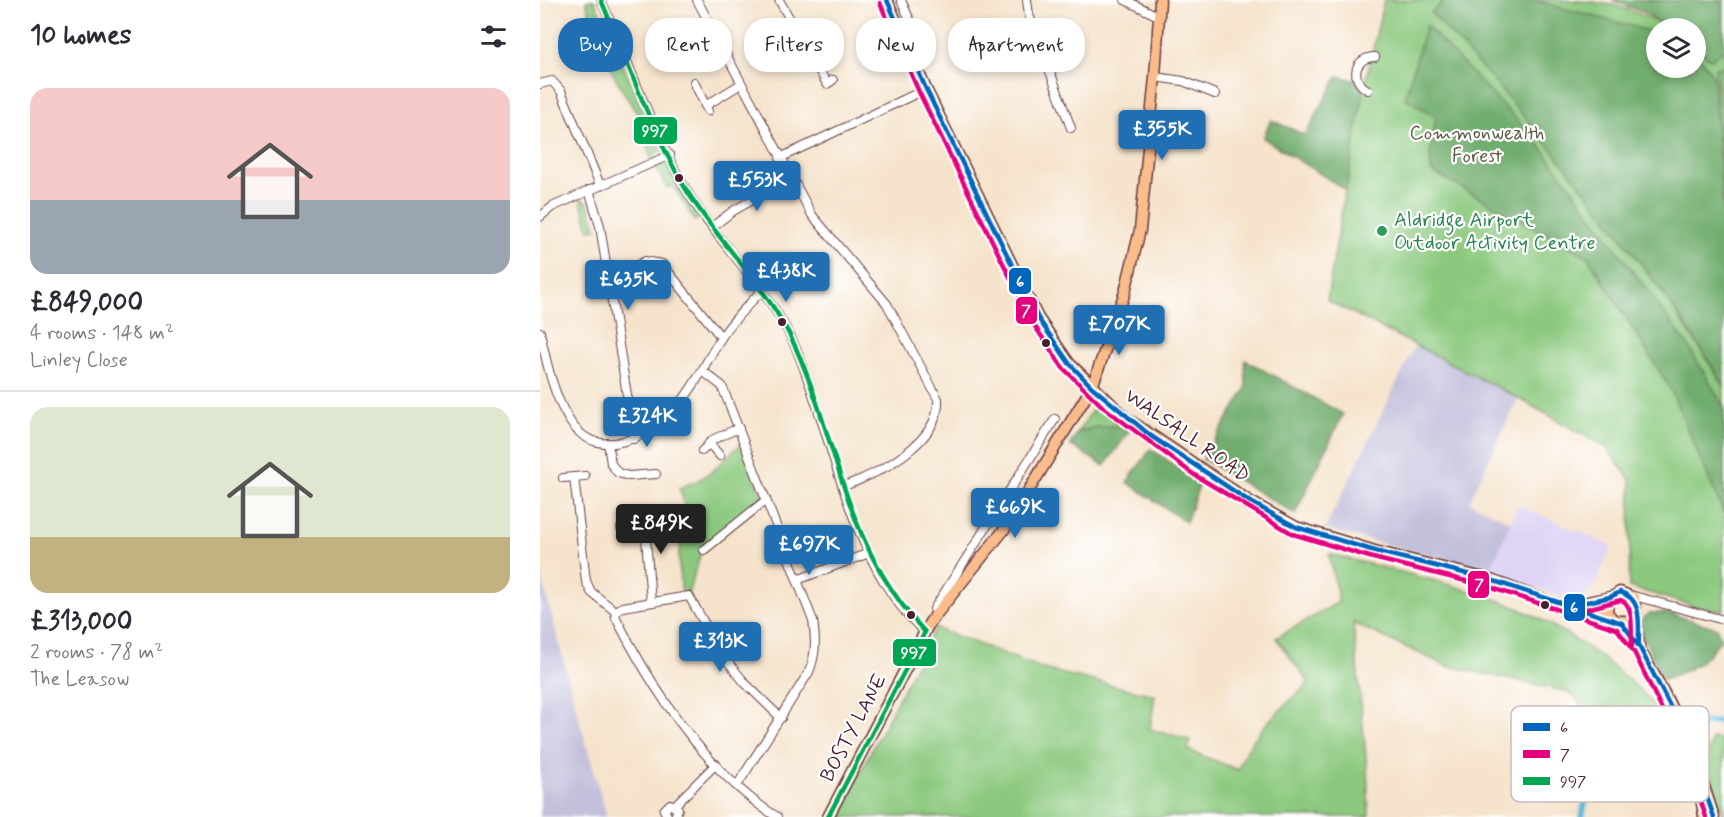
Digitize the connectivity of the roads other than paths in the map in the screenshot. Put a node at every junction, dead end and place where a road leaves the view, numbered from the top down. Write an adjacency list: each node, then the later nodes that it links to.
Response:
1 (601, 0): 23 (street)
2 (697, 0): 18 (street)
3 (778, 0): 15 (street)
4 (886, 0): 10 (main road, WALSALL ROAD)
5 (901, 0): 11 (street)
6 (1027, 0): 22 (street)
7 (1125, 0): 9 (street)
8 (1160, 0): 9 (main road, BOSTY LANE)
9 (1158, 16): 14 (main road, BOSTY LANE)
10 (894, 18)
11 (909, 18)
12 (1375, 57): 20 (street)
13 (918, 72): 19 (main road, WALSALL ROAD)
14 (1155, 77): 21 (street); 35 (main road, BOSTY LANE)
15 (833, 80)
16 (694, 82): 18 (street)
17 (540, 84): 26 (street)
18 (741, 84): 24 (street)
19 (926, 89): 24 (street); 35 (main road, WALSALL ROAD)
20 (1368, 90)
21 (1215, 94)
22 (1071, 128)
23 (670, 155): 26 (street); 29 (street)
24 (780, 158): 25 (street)
25 (791, 178): 29 (street); 49 (street)
26 (600, 185): 27 (street)
27 (589, 190): 28 (street); 30 (street)
28 (540, 217)
29 (712, 227): 31 (street)
30 (609, 272): 33 (street); 38 (street)
31 (763, 289): 33 (street); 49 (street)
32 (540, 332): 39 (street)
33 (721, 337): 34 (street)
34 (704, 372): 37 (street); 38 (street)
35 (1092, 387): 48 (main road, BOSTY LANE); 62 (main road, WALSALL ROAD)
36 (1055, 419): 43 (street)
37 (739, 428): 40 (street); 50 (street)
38 (634, 439): 39 (street)
39 (608, 443): 46 (street)
40 (709, 443): 41 (street); 42 (street)
41 (702, 451)
42 (720, 456)
43 (1022, 471): 48 (street); 63 (street)
44 (585, 476): 45 (street)
45 (574, 477): 47 (street); 64 (street)
46 (651, 477)
47 (563, 478)
48 (1037, 481): 69 (main road, BOSTY LANE)
49 (844, 486): 56 (street)
50 (766, 500): 55 (street); 57 (street)
51 (685, 520): 53 (street)
52 (621, 528): 53 (street)
53 (646, 530): 54 (street); 60 (street)
54 (659, 532)
55 (704, 550)
56 (869, 553): 57 (street); 69 (street)
57 (797, 580): 72 (street)
58 (1630, 595): 59 (main road); 61 (street); 65 (main road)
59 (1610, 597): 62 (main road); 66 (main road)
60 (651, 602): 64 (street); 72 (street)
61 (1654, 603): 65 (street); 67 (street)
62 (1570, 606): 66 (main road, WALSALL ROAD)
63 (934, 609)
64 (615, 611): 73 (street)
65 (1637, 611): 68 (main road); 70 (main road)
66 (1610, 617): 68 (main road)
67 (1724, 620)
68 (1622, 623): 70 (main road)
69 (925, 632): 81 (main road, BOSTY LANE)
70 (1640, 648): 71 (main road)
71 (1670, 706)
72 (781, 718): 74 (street)
73 (716, 764): 74 (street); 77 (street)
74 (738, 784): 80 (street)
75 (1702, 802): 82 (main road)
76 (1709, 802): 83 (main road)
77 (675, 805): 78 (street); 79 (street)
78 (668, 817)
79 (675, 817)
80 (777, 817)
81 (828, 817)
82 (1704, 817)
83 (1714, 817)

